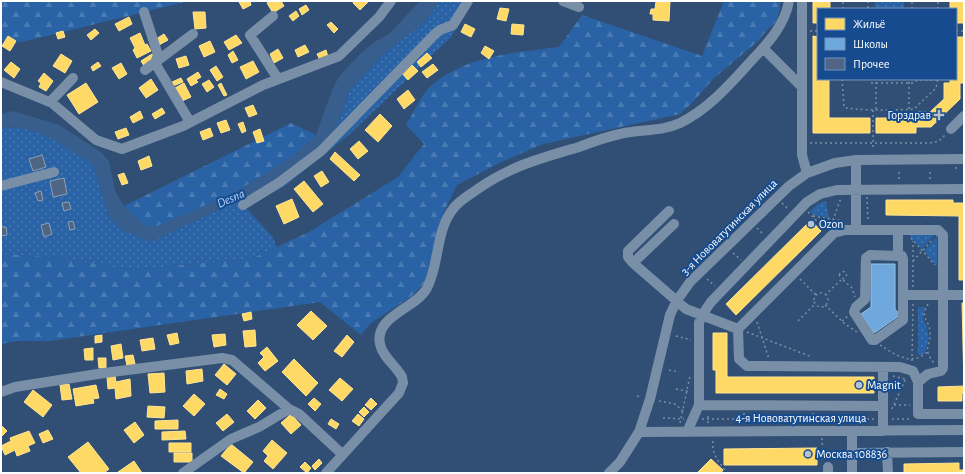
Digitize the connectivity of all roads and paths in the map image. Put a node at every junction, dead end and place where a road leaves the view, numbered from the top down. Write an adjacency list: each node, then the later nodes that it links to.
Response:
1 (391, 1): 14 (street)
2 (468, 1): 42 (street)
3 (564, 1): 6 (street)
4 (789, 1): 10 (street)
5 (802, 1): 22 (street)
6 (579, 7)
7 (144, 12): 11 (street)
8 (273, 16): 14 (street)
9 (193, 34): 11 (street)
10 (763, 48): 22 (street); 120 (street)
11 (155, 63): 12 (street); 28 (street)
12 (145, 70)
13 (73, 78): 23 (street)
14 (278, 79): 28 (street)
15 (842, 80): 25 (path)
16 (909, 80): 21 (path)
17 (938, 80): 21 (path); 26 (path)
18 (1, 82): 23 (street)
19 (876, 83): 20 (path); 21 (path); 24 (path)
20 (871, 84)
21 (909, 84): 26 (path)
22 (802, 87): 30 (street)
23 (50, 102): 28 (street)
24 (876, 109): 25 (path); 26 (path)
25 (873, 110): 31 (path)
26 (909, 110)
27 (964, 116): 29 (street)
28 (190, 122)
29 (951, 129): 31 (path)
30 (802, 143): 31 (path); 36 (street)
31 (873, 143): 32 (path)
32 (873, 148)
33 (964, 159): 34 (street, 3-я Нововатутинская улица)
34 (856, 160): 36 (street, 3-я Нововатутинская улица); 40 (street)
35 (54, 172): 37 (street)
36 (807, 173): 67 (street, 3-я Нововатутинская улица)
37 (1, 186)
38 (964, 189): 41 (street)
39 (845, 190): 40 (street); 43 (street); 46 (path)
40 (856, 190): 41 (street); 48 (street)
41 (868, 190): 49 (path)
42 (243, 205)
43 (803, 206): 45 (path); 61 (street)
44 (669, 211): 57 (street)
45 (813, 216): 46 (path); 52 (path)
46 (833, 220): 48 (path); 52 (path)
47 (674, 224): 57 (street)
48 (856, 227): 49 (street); 52 (street)
49 (868, 230): 50 (street)
50 (900, 230): 51 (street); 53 (path); 55 (street)
51 (940, 231): 54 (path); 58 (street)
52 (830, 234): 71 (street)
53 (913, 241): 54 (path); 56 (path)
54 (922, 251): 56 (path); 58 (path)
55 (898, 256): 62 (street); 70 (street)
56 (913, 261): 62 (path)
57 (633, 263): 67 (street)
58 (943, 274): 65 (street)
59 (799, 278): 63 (path)
60 (707, 279): 61 (path)
61 (720, 292): 72 (street)
62 (908, 294): 65 (street); 77 (street); 81 (path)
63 (816, 295): 64 (path); 68 (path)
64 (825, 295): 69 (path); 70 (path)
65 (939, 295): 66 (street); 79 (path); 86 (street)
66 (964, 295)
67 (676, 302): 72 (street); 96 (street, 3-я Нововатутинская улица)
68 (816, 304): 69 (path); 73 (path)
69 (825, 305): 77 (path)
70 (855, 309): 77 (street)
71 (754, 313): 74 (street); 76 (path)
72 (702, 315): 74 (street); 78 (street)
73 (798, 321)
74 (738, 329): 76 (path); 82 (street)
75 (676, 336): 78 (path)
76 (762, 338): 80 (path); 82 (path)
77 (872, 339): 81 (path)
78 (699, 341): 94 (street)
79 (927, 352): 81 (path); 86 (path)
80 (814, 358)
81 (913, 358): 83 (path)
82 (771, 366): 85 (street)
83 (910, 369): 85 (street); 89 (path); 90 (street)
84 (668, 370): 87 (path)
85 (883, 370): 89 (path); 99 (street)
86 (941, 371): 90 (street)
87 (679, 372)
88 (690, 376): 92 (path)
89 (905, 379): 90 (path); 98 (path)
90 (918, 382): 102 (street)
91 (676, 389): 92 (path)
92 (687, 391): 94 (path); 101 (path)
93 (1, 392): 100 (street)
94 (699, 394): 97 (street)
95 (637, 396): 96 (path)
96 (650, 399): 101 (path); 113 (street, 3-я Нововатутинская улица)
97 (699, 405): 99 (street); 106 (street)
98 (894, 405): 102 (path); 107 (path)
99 (883, 406): 107 (street)
100 (289, 410): 120 (street); 122 (street)
101 (683, 411): 105 (path); 106 (path)
102 (918, 413): 103 (street); 107 (path); 109 (street)
103 (964, 414)
104 (663, 418): 105 (path)
105 (681, 419): 106 (path); 108 (path)
106 (692, 419): 107 (path); 114 (street)
107 (885, 419): 112 (street)
108 (680, 423)
109 (918, 430): 110 (street, 4-я Нововатутинская улица); 112 (street, 4-я Нововатутинская улица)
110 (964, 430)
111 (852, 431): 112 (street, 4-я Нововатутинская улица); 114 (street, 4-я Нововатутинская улица); 119 (street)
112 (883, 431)
113 (639, 432): 114 (street, 4-я Нововатутинская улица); 124 (street, 3-я Нововатутинская улица)
114 (687, 432)
115 (822, 438): 121 (path)
116 (713, 439): 125 (path)
117 (888, 452): 118 (street); 119 (street); 127 (street)
118 (964, 452)
119 (852, 453): 126 (street)
120 (342, 454): 123 (street)
121 (828, 470)
122 (182, 473)
123 (326, 473)
124 (609, 473)
125 (727, 473)
126 (852, 473)
127 (888, 473)

